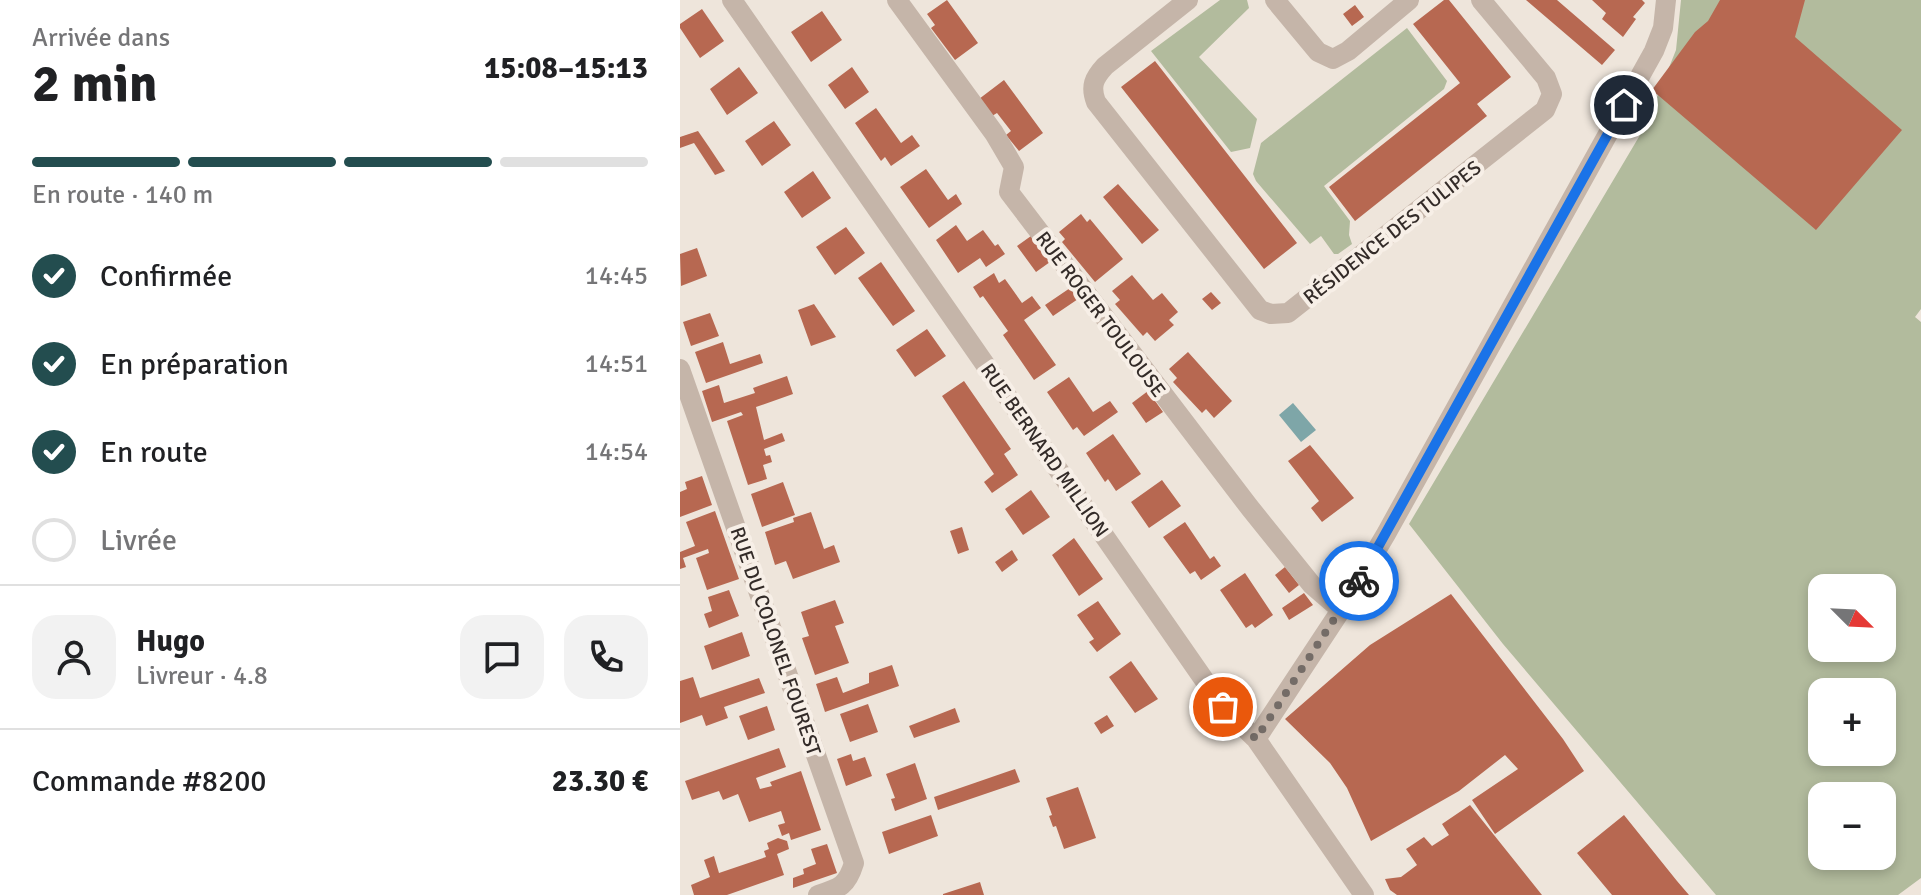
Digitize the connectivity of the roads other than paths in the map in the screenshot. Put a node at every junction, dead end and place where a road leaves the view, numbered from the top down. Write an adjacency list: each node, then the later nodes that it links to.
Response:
1 (732, 0): 10 (street, RUE BERNARD MILLION)
2 (897, 0): 9 (street, RUE ROGER TOULOUSE)
3 (1188, 0): 6 (street, RÉSIDENCE DES TULIPES)
4 (1275, 0): 5 (street)
5 (1409, 0)
6 (1481, 0)
7 (1666, 0): 9 (street)
8 (680, 369): 11 (street, RUE DU COLONEL FOUREST)
9 (1341, 610): 10 (street)
10 (1256, 739): 12 (street, RUE BERNARD MILLION)
11 (818, 895)
12 (1364, 895)

